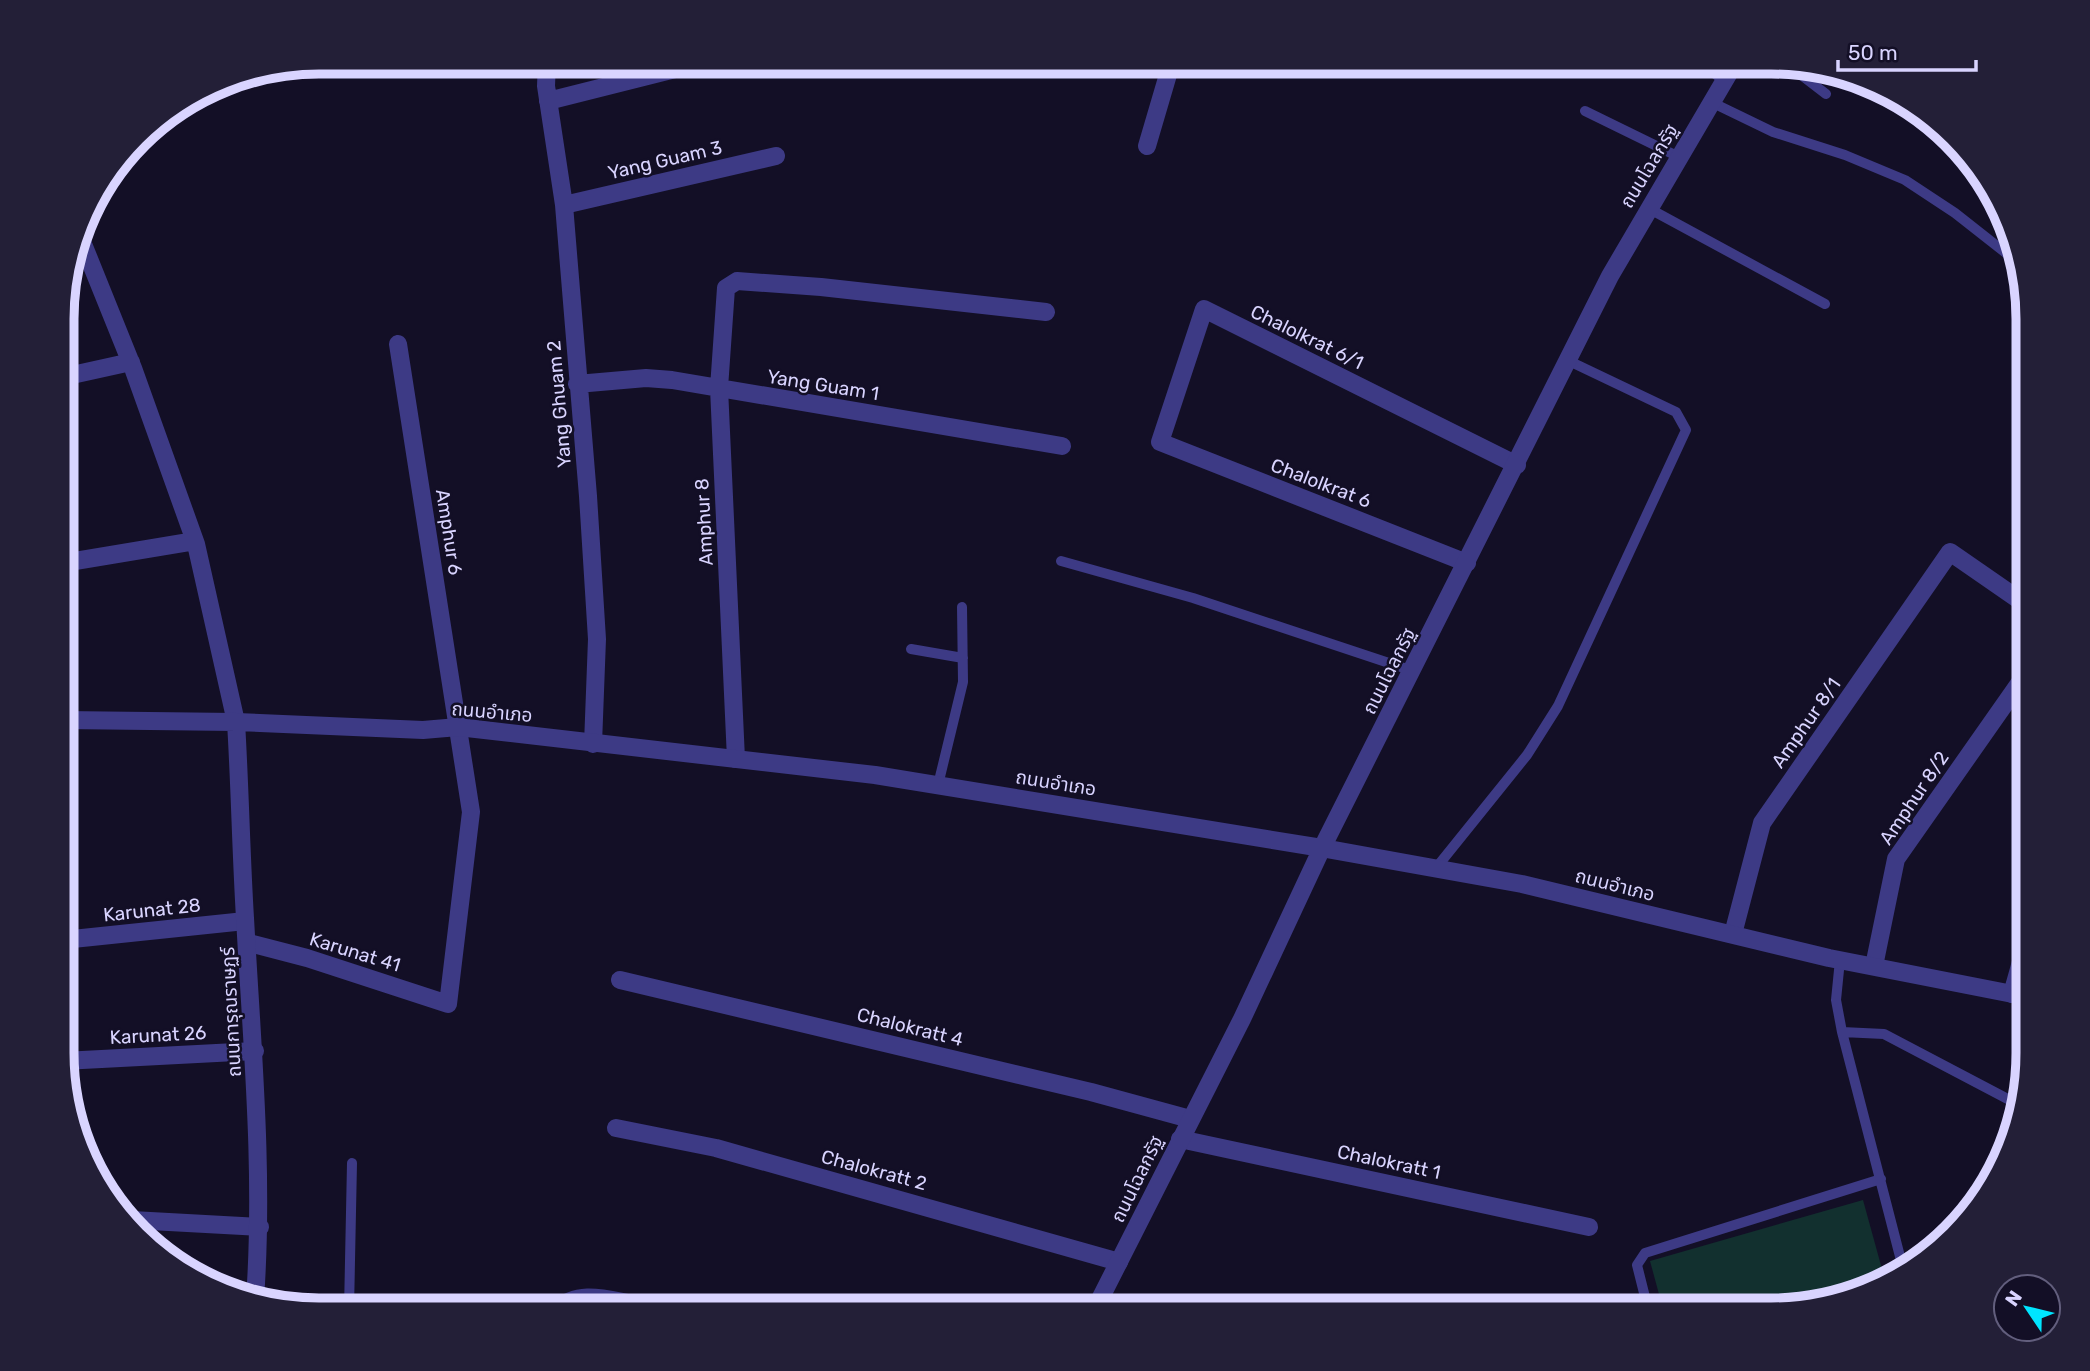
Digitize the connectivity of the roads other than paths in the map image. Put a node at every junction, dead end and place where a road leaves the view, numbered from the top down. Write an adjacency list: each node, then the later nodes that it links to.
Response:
1 (547, 74): 9 (street, Yang Ghuam 2)
2 (655, 74): 9 (street)
3 (1168, 74): 12 (street)
4 (1722, 74): 7 (street)
5 (1728, 74): 7 (street, ถนนโฉลกรัฐ)
6 (1802, 76): 8 (lane)
7 (1726, 77): 10 (street, ถนนโฉลกรัฐ)
8 (1826, 94)
9 (548, 101): 15 (street, Yang Ghuam 2)
10 (1711, 102): 14 (street, ถนนโฉลกรัฐ); 17 (lane)
11 (1585, 111): 14 (lane)
12 (1147, 146)
13 (776, 156): 15 (street, Yang Guam 3)
14 (1679, 156): 16 (street, ถนนโฉลกรัฐ)
15 (564, 205): 25 (street, Yang Ghuam 2)
16 (1648, 208): 19 (lane); 22 (street, ถนนโฉลกรัฐ)
17 (2008, 255)
18 (81, 260): 23 (street, ถนนการุณราษฏร์)
19 (1825, 304)
20 (1046, 312): 26 (street, Amphur 8)
21 (398, 344): 42 (street, Amphur 6)
22 (1569, 361): 29 (street, ถนนโฉลกรัฐ); 47 (lane)
23 (131, 362): 24 (street); 30 (street, ถนนการุณราษฏร์)
24 (74, 375)
25 (577, 384): 26 (street, Yang Guam 1); 43 (street, Yang Ghuam 2)
26 (719, 388): 28 (street, Yang Guam 1); 44 (street, Amphur 8)
27 (1160, 442): 29 (street, Chalolkrat 6/1); 33 (street, Chalolkrat 6)
28 (1062, 446)
29 (1517, 465): 33 (street, ถนนโฉลกรัฐ)
30 (195, 541): 31 (street); 41 (street, ถนนการุณราษฏร์)
31 (74, 561)
32 (1061, 561): 38 (lane)
33 (1467, 563): 38 (street, ถนนโฉลกรัฐ)
34 (2016, 598): 49 (street, Amphur 8/1)
35 (962, 607): 37 (lane)
36 (911, 649): 37 (lane)
37 (963, 659): 45 (lane)
38 (1413, 671): 46 (street, ถนนโฉลกรัฐ)
39 (2016, 688): 53 (street, Amphur 8/2)
40 (74, 720): 41 (street, ถนนอำเภอ)
41 (236, 722): 42 (street, ถนนอำเภอ); 48 (street, ถนนการุณราษฏร์)
42 (458, 727): 43 (street, ถนนอำเภอ); 56 (street, Amphur 6)
43 (593, 744): 44 (street, ถนนอำเภอ)
44 (736, 759): 45 (street, ถนนอำเภอ)
45 (938, 785): 46 (street, ถนนอำเภอ)
46 (1322, 848): 47 (street, ถนนอำเภอ); 61 (street, ถนนโฉลกรัฐ)
47 (1436, 868): 49 (street, ถนนอำเภอ)
48 (245, 921): 50 (street, Karunat 28); 51 (street, ถนนการุณราษฏร์)
49 (1733, 934): 52 (street, ถนนอำเภอ)
50 (74, 939)
51 (249, 943): 56 (street, Karunat 41); 58 (street, ถนนการุณราษฏร์)
52 (1840, 960): 53 (street, ถนนอำเภอ); 57 (lane)
53 (1874, 966): 55 (street, ถนนอำเภอ)
54 (620, 980): 61 (street, Chalokratt 4)
55 (2016, 994)
56 (448, 1004)
57 (1842, 1032): 60 (lane); 65 (lane)
58 (255, 1051): 59 (street, Karunat 26); 67 (street, ถนนการุณราษฏร์)
59 (74, 1060)
60 (2012, 1101)
61 (1190, 1119): 63 (street, ถนนโฉลกรัฐ)
62 (615, 1128): 70 (street, Chalokratt 2)
63 (1180, 1139): 68 (street, Chalokratt 1); 70 (street, ถนนโฉลกรัฐ)
64 (352, 1163): 74 (lane)
65 (1881, 1178): 69 (lane); 73 (lane)
66 (140, 1220): 67 (street)
67 (260, 1227): 71 (street, ถนนการุณราษฏร์)
68 (1588, 1227)
69 (1900, 1261)
70 (1119, 1262): 72 (street, ถนนโฉลกรัฐ)
71 (256, 1289)
72 (1101, 1297)
73 (1645, 1297)
74 (349, 1298)
75 (582, 1298): 76 (street)
76 (603, 1298)

